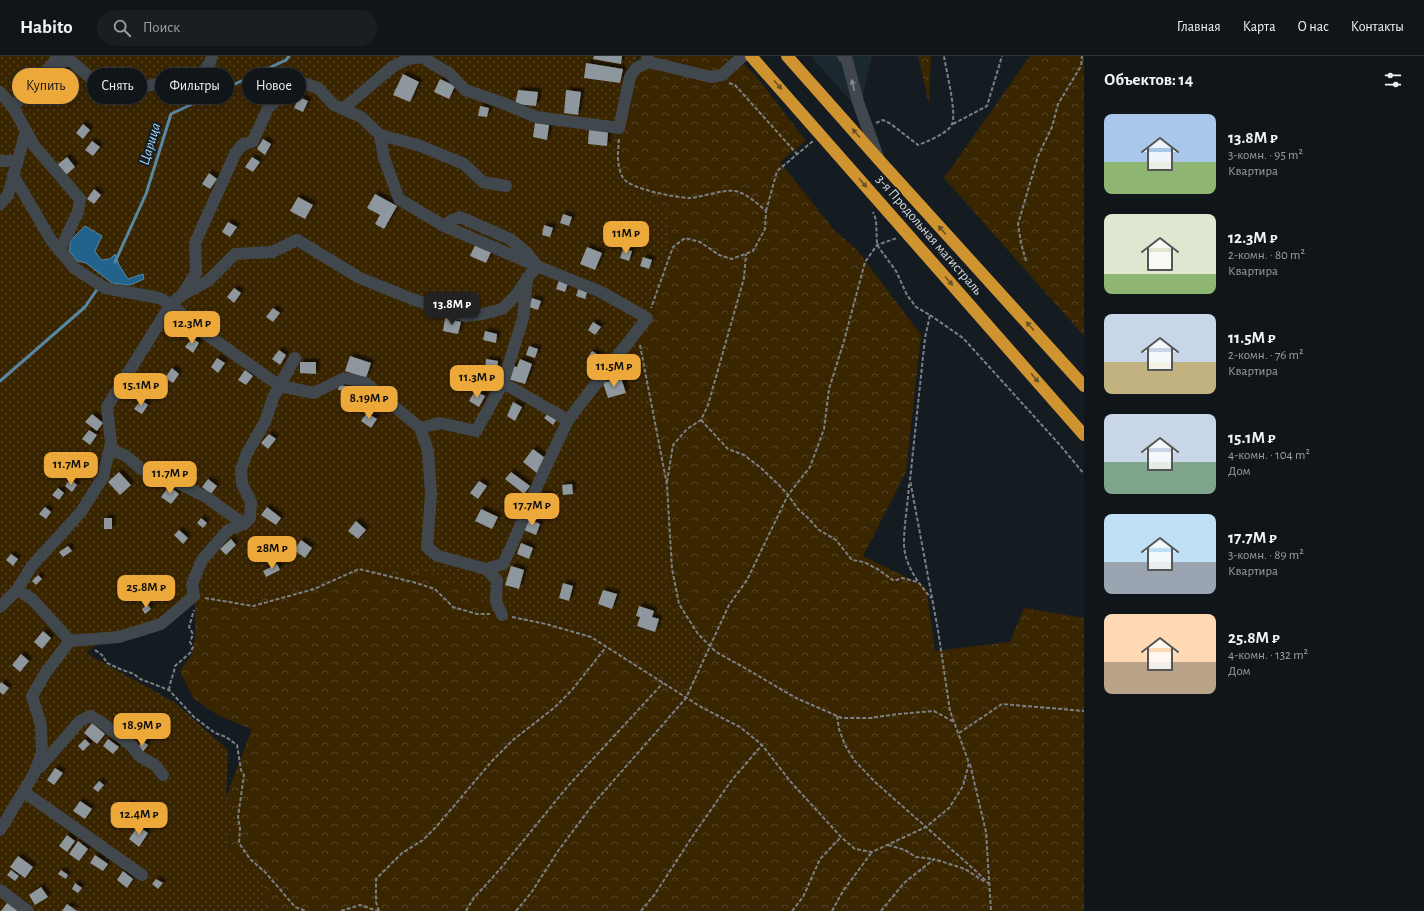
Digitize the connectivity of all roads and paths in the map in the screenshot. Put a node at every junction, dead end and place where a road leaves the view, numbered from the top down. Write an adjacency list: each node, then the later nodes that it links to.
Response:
1 (212, 56): 9 (street)
2 (743, 56): 11 (street)
3 (752, 56): 20 (highway, 3-я Продольная магистраль, one-way to 20)
4 (787, 56): 24 (highway, 3-я Продольная магистраль, one-way to 4)
5 (843, 56): 16 (street, one-way to 5)
6 (944, 56): 15 (path)
7 (1002, 56): 15 (path)
8 (1082, 56): 34 (path)
9 (55, 59): 13 (street)
10 (648, 59): 11 (street); 17 (street)
11 (711, 77): 21 (path)
12 (0, 92): 13 (street)
13 (13, 107): 18 (street)
14 (343, 109): 17 (street); 19 (street); 37 (street)
15 (952, 124): 16 (path)
16 (867, 126): 24 (street)
17 (619, 128): 29 (path)
18 (26, 131): 23 (street); 32 (street)
19 (380, 135): 26 (street); 35 (street)
20 (821, 135): 21 (path); 30 (highway, 3-я Продольная магистраль, one-way to 30)
21 (797, 154): 29 (path)
22 (0, 161): 23 (street)
23 (17, 161): 25 (street)
24 (880, 161): 45 (highway, 3-я Продольная магистраль, one-way to 24)
25 (13, 175): 27 (street); 32 (street)
26 (506, 186)
27 (0, 204)
28 (872, 209): 31 (path)
29 (766, 211): 33 (path)
30 (908, 234): 31 (path); 49 (highway, 3-я Продольная магистраль, one-way to 49)
31 (877, 245): 39 (path); 54 (path)
32 (60, 250): 38 (street)
33 (746, 254): 40 (path); 47 (path)
34 (1026, 261)
35 (537, 266): 36 (street); 40 (street)
36 (528, 277): 37 (street); 43 (street)
37 (182, 295): 38 (street)
38 (171, 304): 44 (street); 50 (street)
39 (930, 315): 51 (path); 52 (path)
40 (647, 318): 46 (street)
41 (640, 342): 53 (path)
42 (295, 358): 44 (street)
43 (503, 383): 46 (street); 48 (street)
44 (280, 386): 48 (street); 55 (street)
45 (1084, 386)
46 (568, 420): 56 (street)
47 (701, 420): 53 (path); 54 (path)
48 (420, 428): 56 (street)
49 (1084, 435)
50 (110, 449): 55 (street); 58 (street)
51 (1084, 474)
52 (910, 480): 57 (path); 60 (path)
53 (667, 485): 65 (path)
54 (788, 495): 57 (path); 65 (path)
55 (244, 524): 59 (street)
56 (486, 569): 62 (street)
57 (918, 582): 60 (path)
58 (17, 590): 61 (street); 64 (street)
59 (194, 596): 62 (path); 63 (street); 68 (path)
60 (932, 599): 72 (path)
61 (0, 607)
62 (502, 615): 66 (path)
63 (86, 640): 64 (street); 68 (path)
64 (70, 641): 76 (street)
65 (710, 646): 69 (path); 71 (path)
66 (606, 647): 67 (path); 91 (path)
67 (663, 683): 69 (path); 92 (path)
68 (169, 690): 89 (path)
69 (686, 698): 74 (path); 93 (path)
70 (1084, 711): 73 (path)
71 (837, 716): 72 (path); 79 (path)
72 (954, 722): 73 (path)
73 (958, 734): 75 (path)
74 (762, 745): 81 (path); 94 (path)
75 (969, 763): 79 (path); 86 (path)
76 (34, 774): 77 (street); 78 (street)
77 (164, 775)
78 (24, 792): 80 (street); 85 (street)
79 (926, 827): 82 (path); 86 (path)
80 (0, 830)
81 (841, 837): 83 (path); 95 (path)
82 (888, 845): 83 (path); 84 (path)
83 (872, 852): 96 (path)
84 (934, 859): 86 (path); 97 (path)
85 (142, 875)
86 (989, 884): 98 (path)
87 (0, 890): 88 (street)
88 (28, 911)
89 (306, 911)
90 (341, 911): 91 (path)
91 (379, 911)
92 (466, 911)
93 (516, 911)
94 (641, 911)
95 (792, 911)
96 (832, 911)
97 (881, 911)
98 (991, 911)

